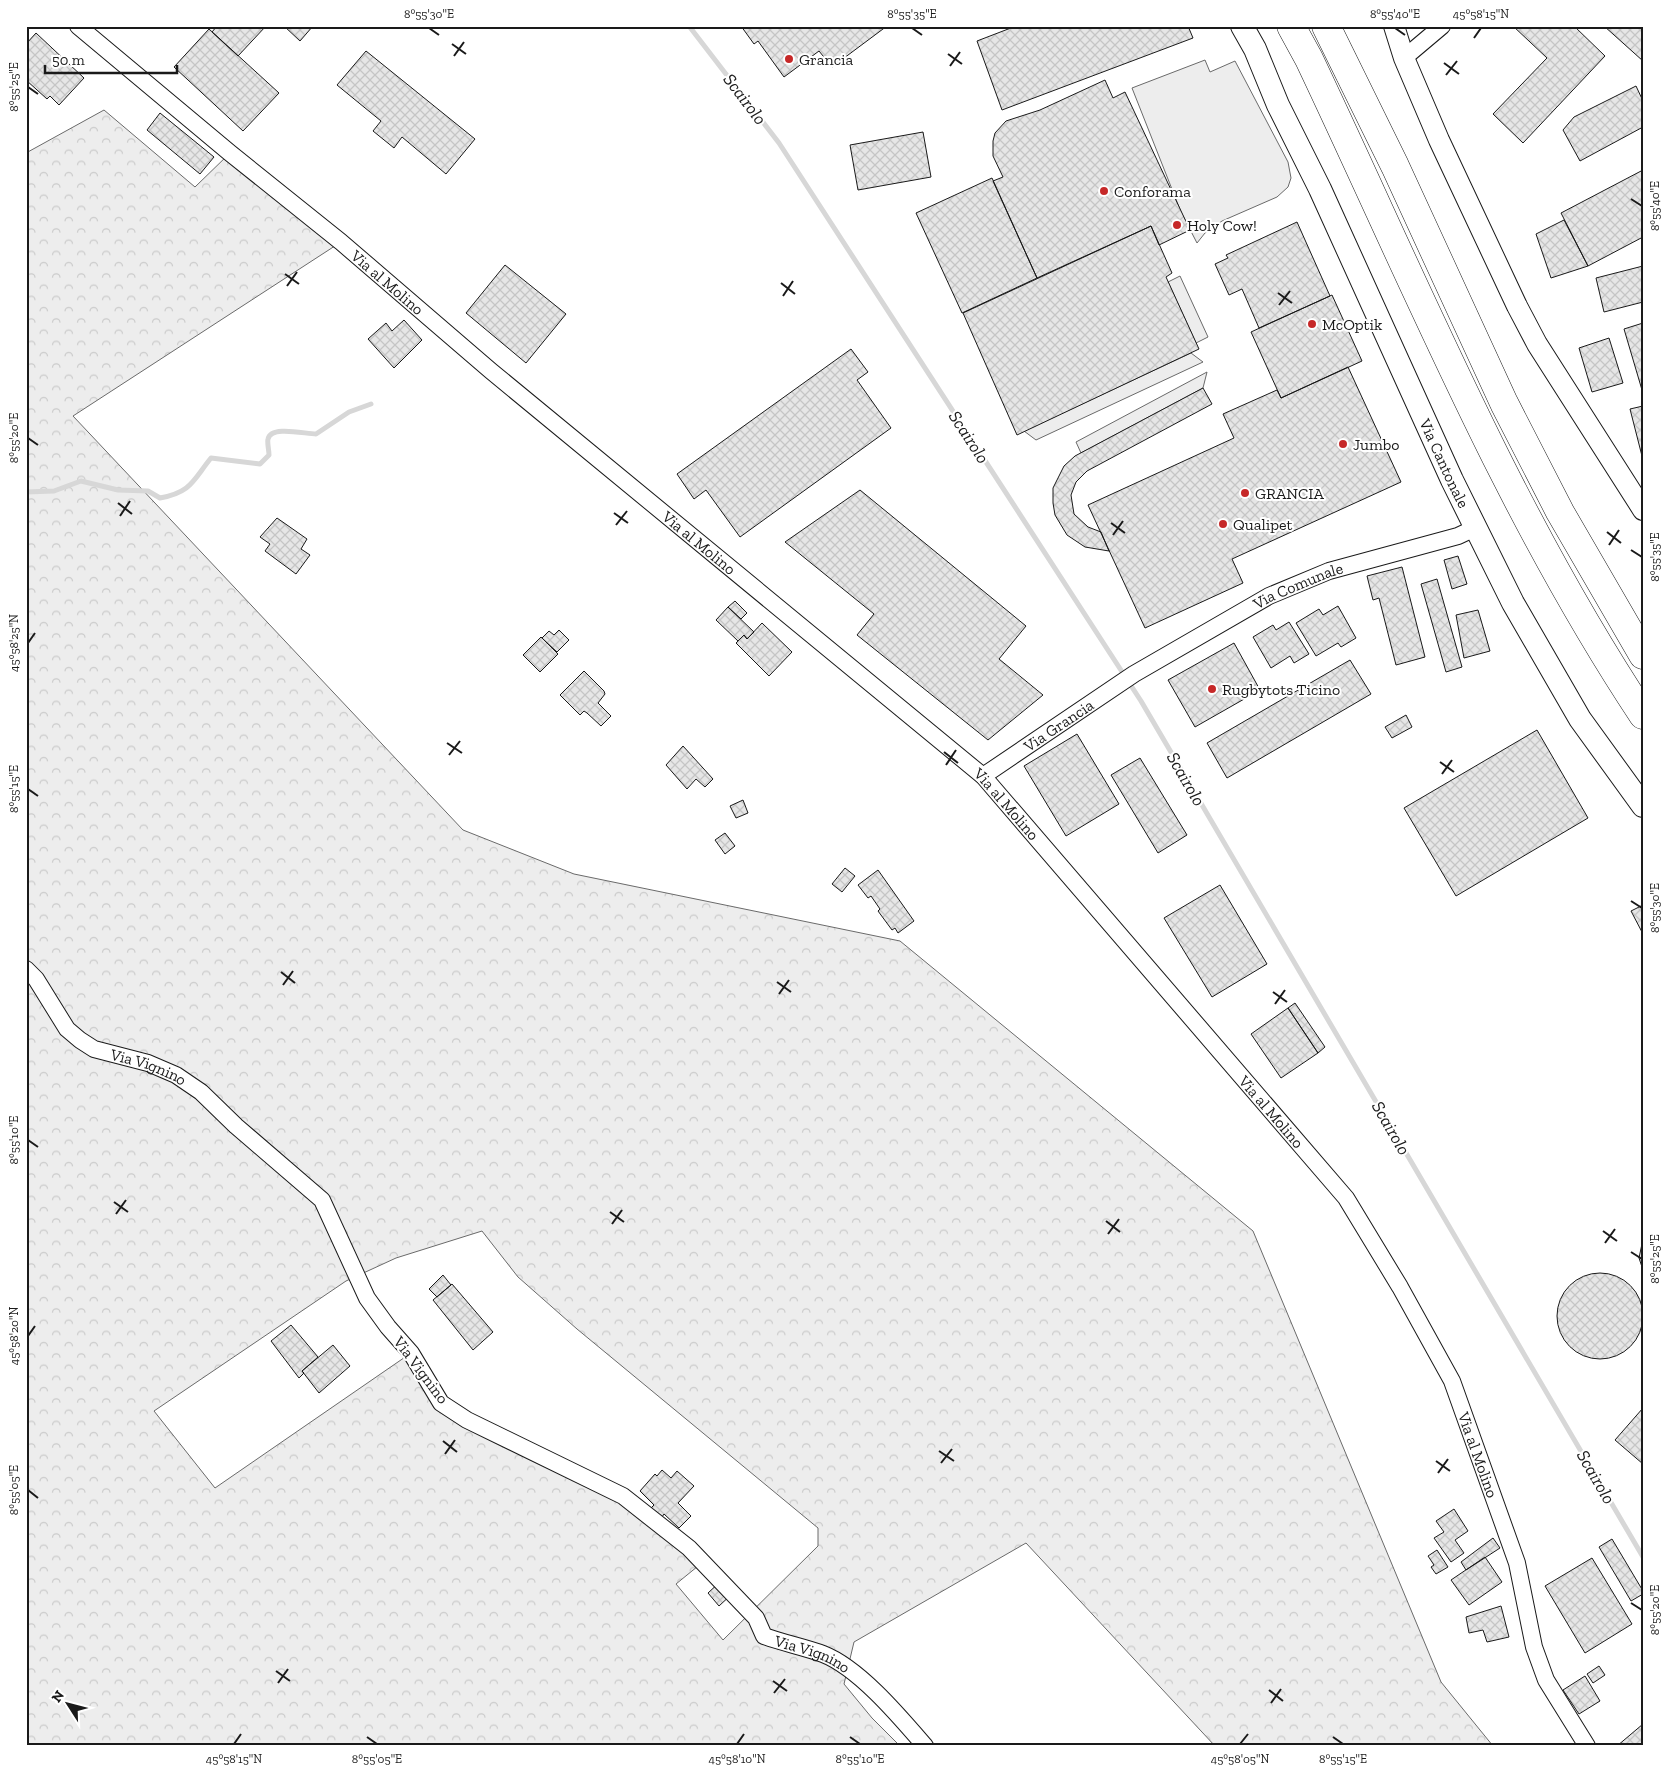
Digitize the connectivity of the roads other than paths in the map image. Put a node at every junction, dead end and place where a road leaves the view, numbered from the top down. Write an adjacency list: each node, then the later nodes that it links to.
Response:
1 (78, 26): 15 (street, Via al Molino)
2 (1226, 26): 9 (main road, Via Cantonale)
3 (1242, 26): 9 (main road, Via Cantonale)
4 (1291, 26): 14 (highway)
5 (1326, 26): 12 (highway)
6 (1394, 26): 8 (street)
7 (1442, 26): 8 (street)
8 (1404, 58): 10 (street)
9 (1278, 105): 11 (main road, Via Cantonale)
10 (1643, 510)
11 (1475, 528): 13 (street, Via Comunale); 16 (main road, Via Cantonale)
12 (1643, 655)
13 (1134, 674): 15 (street, Via Grancia)
14 (1643, 715)
15 (983, 776): 19 (street, Via al Molino)
16 (1643, 806)
17 (26, 969): 18 (street, Via Vignino)
18 (926, 1746)
19 (1587, 1746)

